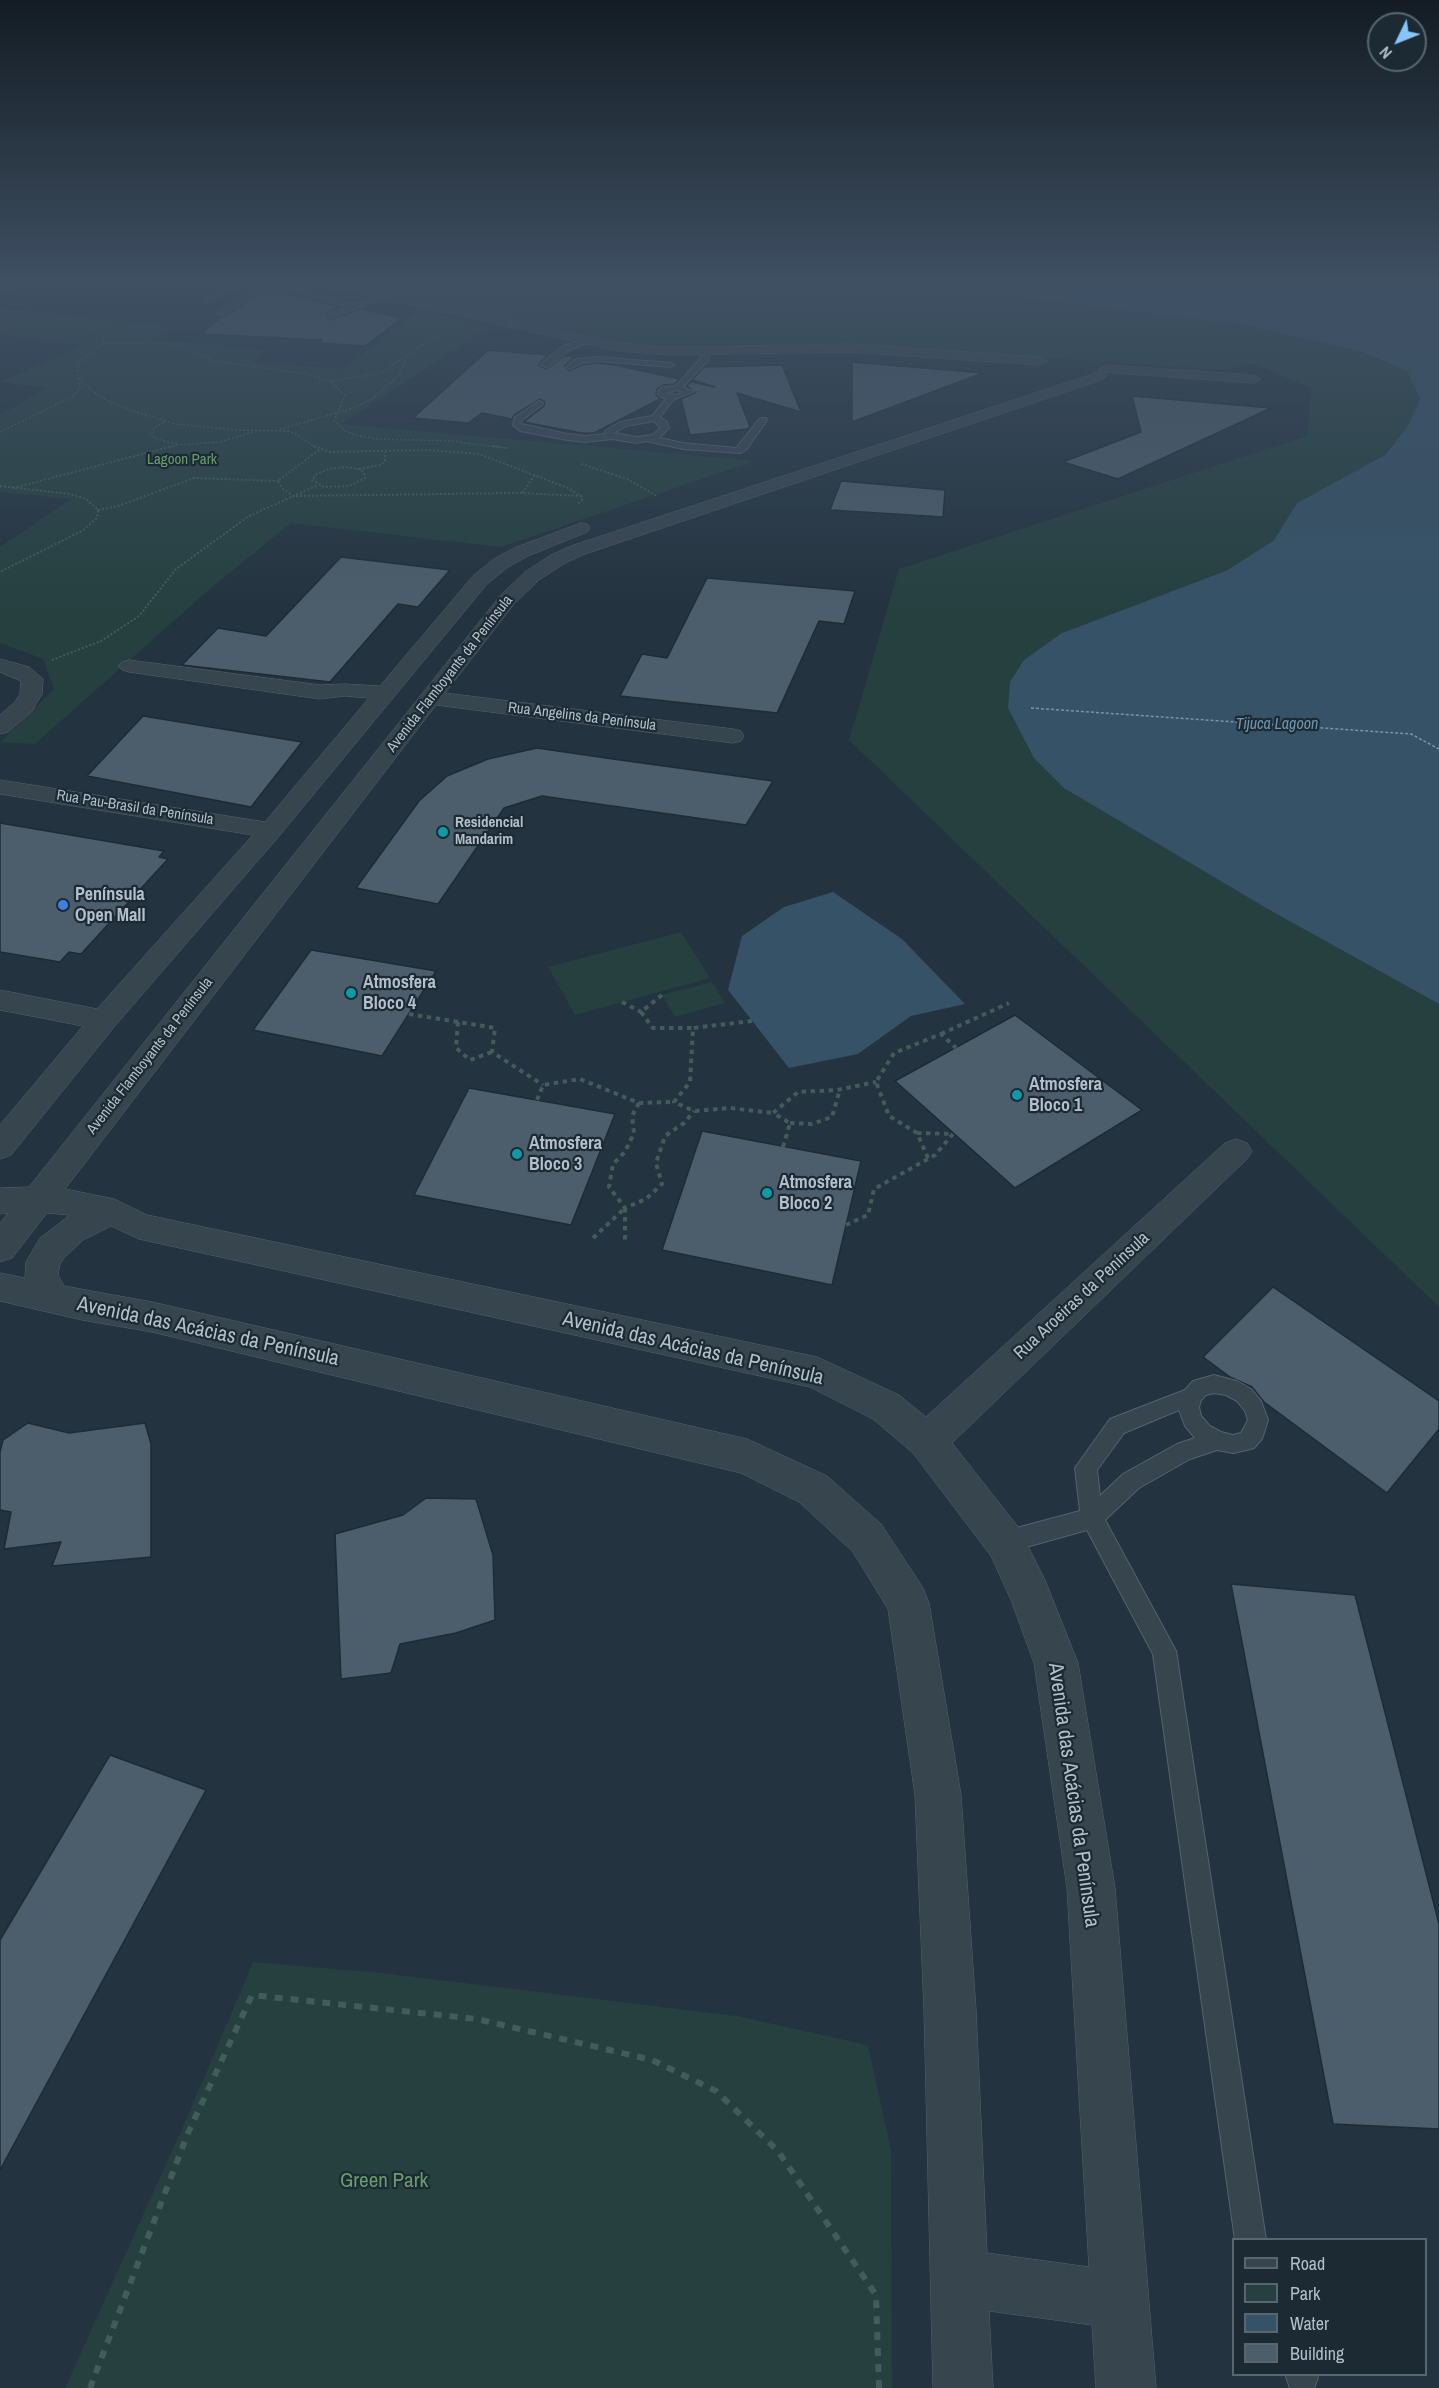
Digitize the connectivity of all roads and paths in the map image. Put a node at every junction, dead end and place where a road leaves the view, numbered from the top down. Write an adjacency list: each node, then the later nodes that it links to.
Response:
1 (75, 393): 15 (path)
2 (96, 393): 12 (path)
3 (343, 393): 9 (path)
4 (379, 393): 9 (path)
5 (662, 393): 10 (lane)
6 (1001, 393): 23 (street)
7 (1030, 393): 36 (street, Avenida Flamboyants da Península)
8 (539, 403): 16 (lane)
9 (336, 413): 14 (path); 19 (path)
10 (655, 418): 16 (lane); 17 (lane)
11 (763, 420): 17 (lane)
12 (165, 421): 13 (path); 18 (path)
13 (256, 430): 14 (path); 18 (path)
14 (277, 430): 20 (path)
15 (0, 432)
16 (612, 436): 17 (lane)
17 (648, 439)
18 (177, 445): 29 (path)
19 (514, 448)
20 (319, 450): 21 (path); 26 (path)
21 (385, 452): 24 (path); 25 (path)
22 (575, 462): 33 (path)
23 (771, 464)
24 (359, 470): 27 (path); 27 (path)
25 (535, 475): 30 (path); 32 (path)
26 (278, 482): 31 (path); 34 (path)
27 (318, 485): 31 (path)
28 (0, 486): 29 (path)
29 (13, 488): 34 (path)
30 (522, 493): 31 (path); 32 (path)
31 (293, 496): 40 (path)
32 (581, 496): 35 (path)
33 (663, 499): 35 (street, Avenida Flamboyants da Península)
34 (98, 510): 37 (path)
35 (599, 523): 36 (street); 42 (street, Avenida Flamboyants da Península)
36 (630, 533): 41 (street, Avenida Flamboyants da Península)
37 (0, 572)
38 (0, 665): 40 (street)
39 (129, 666): 42 (street)
40 (21, 672): 43 (street)
41 (430, 698): 44 (street, Rua Angelins da Península); 74 (street, Avenida Flamboyants da Península)
42 (379, 700): 46 (street, Avenida Flamboyants da Península)
43 (0, 727)
44 (733, 736)
45 (0, 787): 46 (street, Rua Pau-Brasil da Península)
46 (271, 830): 53 (street, Avenida Flamboyants da Península)
47 (662, 995): 51 (path)
48 (0, 1000): 53 (street)
49 (622, 1002): 51 (path)
50 (1009, 1003): 57 (path)
51 (641, 1012): 56 (path)
52 (409, 1014): 55 (path)
53 (104, 1020): 70 (street, Avenida Flamboyants da Península)
54 (752, 1021): 56 (path)
55 (459, 1022): 59 (path); 59 (path)
56 (693, 1028): 65 (path)
57 (941, 1034): 58 (path); 60 (path)
58 (956, 1048)
59 (492, 1052): 61 (path)
60 (876, 1082): 62 (path); 69 (path)
61 (543, 1085): 63 (path); 64 (path)
62 (840, 1089): 67 (path); 68 (path)
63 (537, 1100)
64 (639, 1102): 65 (path); 75 (path)
65 (674, 1102): 66 (path)
66 (694, 1112): 67 (path); 75 (path)
67 (773, 1113): 68 (path)
68 (790, 1124): 71 (path)
69 (917, 1133): 73 (path); 73 (path)
70 (0, 1147)
71 (783, 1147)
72 (1236, 1151): 84 (street, Rua Aroeiras da Península)
73 (928, 1158): 77 (path)
74 (19, 1200): 76 (street, Avenida das Acácias da Península); 80 (street, Avenida Flamboyants da Península)
75 (625, 1208): 78 (path); 79 (path)
76 (114, 1212): 82 (street, Avenida das Acácias da Península); 84 (street, Avenida das Acácias da Península)
77 (846, 1225)
78 (592, 1238)
79 (626, 1245)
80 (0, 1248)
81 (0, 1287): 82 (street, Avenida das Acácias da Península)
82 (52, 1299): 89 (street, Avenida das Acácias da Península)
83 (1192, 1396): 85 (lane); 85 (lane); 86 (lane)
84 (927, 1441): 87 (street, Avenida das Acácias da Península)
85 (1217, 1441): 86 (lane)
86 (1092, 1518): 87 (lane); 88 (lane)
87 (1005, 1542): 90 (street, Avenida das Acácias da Península)
88 (1251, 2238)
89 (960, 2278): 90 (street); 93 (street, Avenida das Acácias da Península)
90 (1119, 2300): 94 (street, Avenida das Acácias da Península)
91 (90, 2388): 92 (path)
92 (879, 2388)
93 (963, 2388)
94 (1126, 2388)

